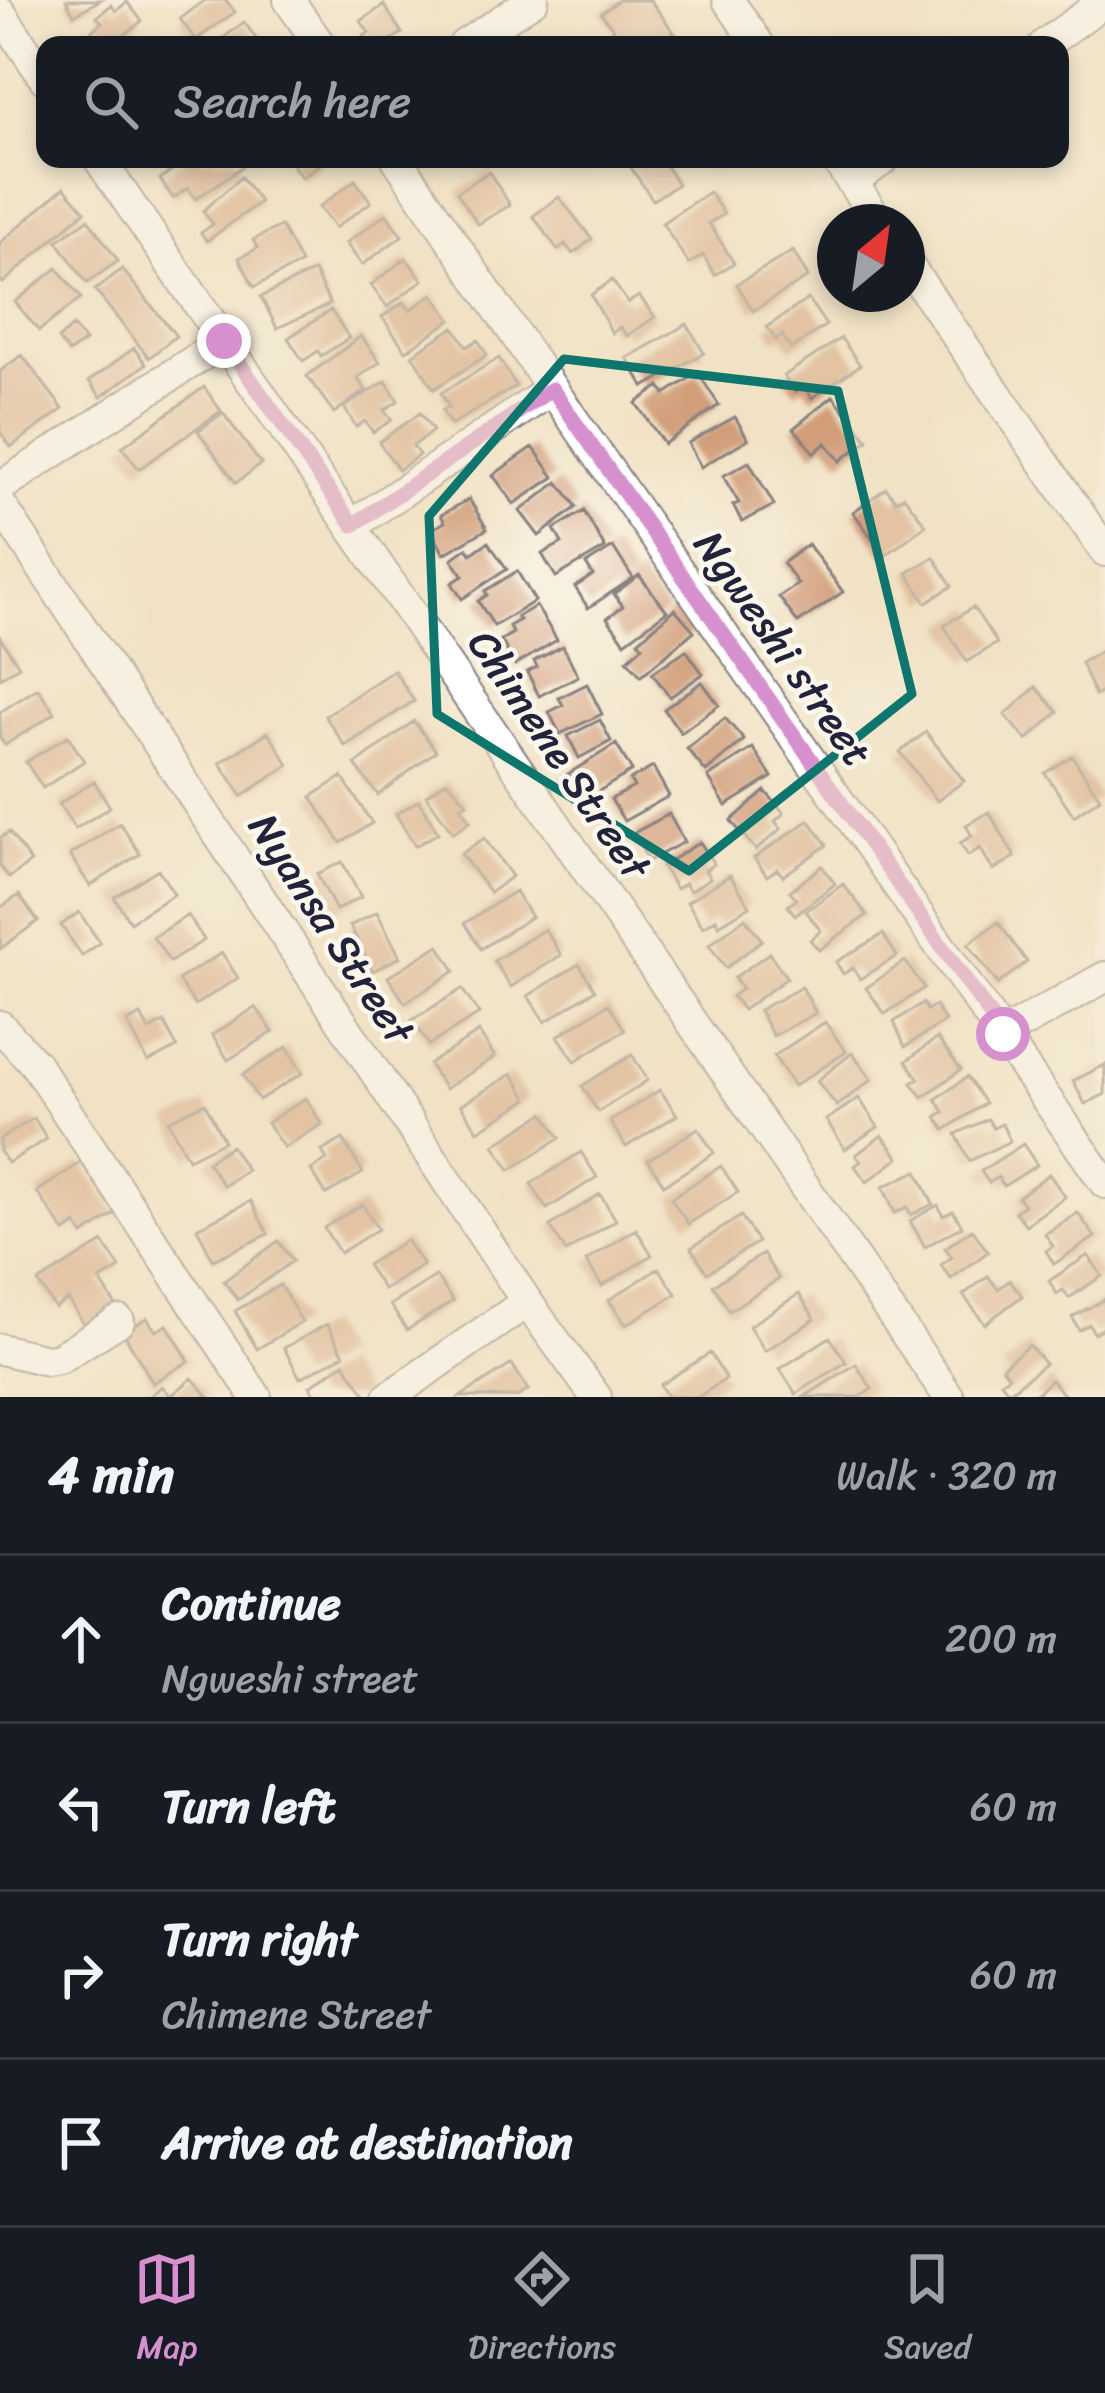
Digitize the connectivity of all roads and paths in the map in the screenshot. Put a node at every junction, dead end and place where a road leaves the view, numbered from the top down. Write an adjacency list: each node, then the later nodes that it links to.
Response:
1 (290, 0): 6 (street)
2 (533, 0): 7 (street)
3 (728, 0): 8 (street)
4 (1105, 1): 9 (street)
5 (0, 12): 10 (street)
6 (314, 36)
7 (478, 36)
8 (753, 36)
9 (1056, 36)
10 (36, 66)
11 (105, 168): 16 (street, Chimene Street)
12 (404, 168): 17 (street, Ngweshi street)
13 (844, 171): 14 (street)
14 (867, 204)
15 (925, 290): 21 (street)
16 (224, 341): 18 (street); 20 (street, Chimene Street)
17 (552, 389): 20 (street); 24 (street, Ngweshi street)
18 (0, 488)
19 (0, 504): 26 (street, Nyansa Street)
20 (353, 525): 32 (street, Chimene Street)
21 (1105, 551)
22 (1105, 977): 24 (street)
23 (0, 1026): 29 (street)
24 (1003, 1034): 25 (street, Ngweshi street)
25 (1105, 1183)
26 (527, 1302): 30 (street); 31 (street, Nyansa Street)
27 (119, 1322): 28 (street)
28 (0, 1349)
29 (256, 1397)
30 (389, 1397)
31 (596, 1397)
32 (949, 1397)

